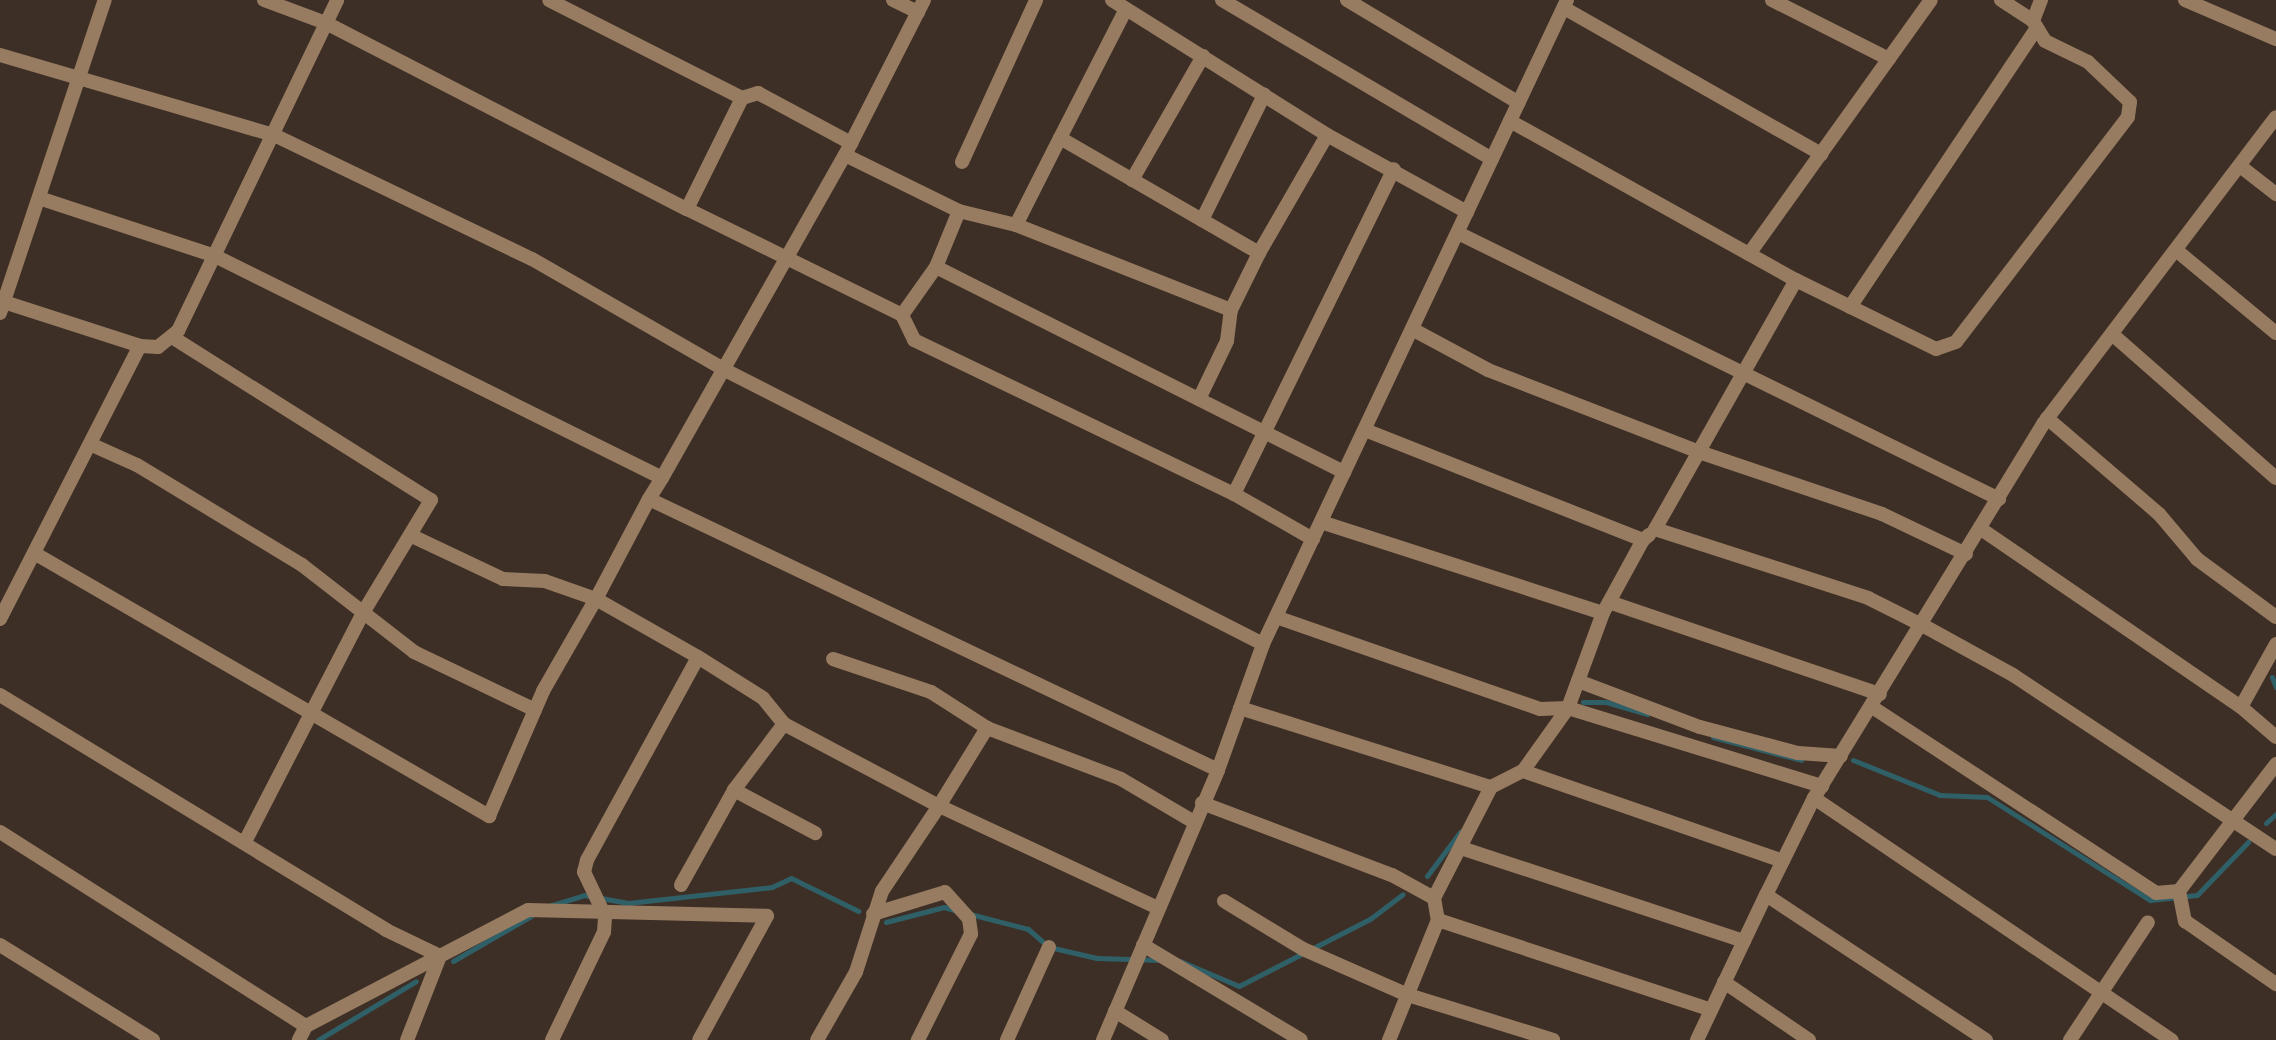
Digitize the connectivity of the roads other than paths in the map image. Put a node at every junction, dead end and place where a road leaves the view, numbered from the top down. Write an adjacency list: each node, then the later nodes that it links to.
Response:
1 (105, 0): 24 (street)
2 (264, 0): 18 (street)
3 (337, 0): 18 (street)
4 (549, 0): 26 (street)
5 (892, 0): 16 (street)
6 (1036, 0): 36 (street)
7 (1112, 0): 17 (street)
8 (1222, 0): 35 (street)
9 (1347, 0): 27 (street)
10 (1772, 0): 23 (street)
11 (1931, 0): 23 (street)
12 (2001, 0): 19 (street)
13 (2041, 0): 19 (street)
14 (2185, 0): 20 (street)
15 (1565, 4): 27 (street); 34 (street)
16 (921, 6): 33 (street)
17 (1126, 9): 22 (street); 32 (street)
18 (326, 23): 30 (street); 42 (street)
19 (2035, 24): 56 (street); 56 (street)
20 (2276, 39)
21 (0, 55): 24 (street)
22 (1203, 56): 25 (street); 39 (street)
23 (1889, 59): 34 (street)
24 (79, 78): 30 (street); 41 (street)
25 (1264, 95): 31 (street); 45 (street)
26 (742, 98): 33 (street); 42 (street)
27 (1519, 103): 29 (street)
28 (2276, 117): 37 (street)
29 (1510, 121): 35 (street); 50 (street)
30 (274, 135): 51 (street); 64 (street)
31 (1326, 135): 38 (street); 49 (street)
32 (1060, 138): 39 (street); 46 (street)
33 (848, 149): 43 (street); 52 (street)
34 (1821, 154): 50 (street)
35 (1492, 159): 44 (street)
36 (962, 162)
37 (2240, 166): 40 (street); 48 (street)
38 (1394, 170): 44 (street); 69 (street)
39 (1132, 180): 45 (street)
40 (2276, 194)
41 (39, 198): 51 (street); 55 (street)
42 (687, 209): 52 (street)
43 (960, 211): 46 (street); 53 (street)
44 (1467, 212): 47 (street)
45 (1202, 220): 49 (street)
46 (1016, 225): 57 (street)
47 (1458, 233): 59 (street); 65 (street)
48 (2176, 250): 60 (street); 61 (street)
49 (1259, 254): 57 (street)
50 (1749, 254): 54 (street)
51 (215, 256): 62 (street); 73 (street)
52 (787, 258): 58 (street); 64 (street)
53 (936, 267): 58 (street); 66 (street)
54 (1796, 280): 56 (street); 65 (street)
55 (2, 307): 63 (street)
56 (1850, 307)
57 (1231, 310): 66 (street)
58 (902, 315): 75 (street)
59 (1412, 329): 68 (street); 71 (street)
60 (2276, 333)
61 (2112, 334): 67 (street); 74 (street)
62 (172, 337): 63 (street); 81 (street)
63 (140, 346): 70 (street)
64 (723, 369): 73 (street); 93 (street)
65 (1741, 377): 71 (street); 77 (street)
66 (1199, 399): 69 (street)
67 (2047, 418): 77 (street); 90 (street)
68 (1365, 430): 72 (street); 83 (street)
69 (1262, 431): 72 (street); 75 (street)
70 (90, 444): 84 (street); 88 (street)
71 (1699, 453): 79 (street); 85 (street)
72 (1344, 472): 78 (street)
73 (662, 478): 76 (street)
74 (2276, 478)
75 (1234, 494): 82 (street)
76 (649, 499): 86 (street); 110 (street)
77 (1998, 499): 80 (street)
78 (1321, 522): 82 (street); 87 (street)
79 (1655, 529): 83 (street); 92 (street)
80 (1981, 529): 85 (street); 101 (street)
81 (412, 536): 86 (street); 88 (street)
82 (1313, 539): 89 (street)
83 (1643, 540): 87 (street)
84 (34, 553): 91 (street); 104 (street)
85 (1966, 554): 92 (street)
86 (596, 599): 95 (street); 103 (street)
87 (1606, 607): 97 (street); 99 (street)
88 (364, 611): 103 (street); 104 (street)
89 (1276, 617): 93 (street); 99 (street)
90 (2276, 617)
91 (0, 619)
92 (1924, 626): 97 (street); 117 (street)
93 (1263, 644): 102 (street)
94 (2276, 644): 101 (street)
95 (698, 657): 105 (street); 132 (street)
96 (833, 659): 106 (street)
97 (1880, 694): 100 (street)
98 (0, 695): 121 (street)
99 (1572, 697): 108 (street); 111 (street); 114 (street)
100 (1872, 707): 108 (street); 126 (street)
101 (2241, 707): 107 (street)
102 (1240, 708): 110 (street); 112 (street)
103 (536, 710): 104 (street)
104 (310, 716): 121 (street)
105 (784, 724): 113 (street); 116 (street)
106 (987, 728): 116 (street); 118 (street)
107 (2276, 737)
108 (1841, 756): 114 (street)
109 (2276, 764): 117 (street)
110 (1218, 770): 115 (street)
111 (1523, 771): 112 (street); 124 (street)
112 (1490, 786): 122 (street)
113 (734, 790): 120 (street); 125 (street)
114 (1818, 792): 124 (street); 142 (street)
115 (1202, 803): 118 (street); 128 (street)
116 (939, 806): 130 (street); 131 (street)
117 (2231, 818): 123 (street); 126 (street)
118 (1194, 822): 130 (street)
119 (0, 832): 146 (street)
120 (815, 833)
121 (244, 843): 139 (street)
122 (1461, 848): 128 (street); 135 (street)
123 (2276, 849)
124 (1783, 861): 127 (street)
125 (681, 885)
126 (2179, 891): 141 (street)
127 (1766, 895): 135 (street); 162 (street)
128 (1434, 898): 133 (street)
129 (1224, 901): 143 (street)
130 (1158, 908): 138 (street)
131 (873, 914): 152 (street); 153 (street)
132 (605, 916): 139 (street); 150 (street); 151 (street)
133 (1438, 920): 143 (street); 144 (street)
134 (2148, 922): 142 (street)
135 (1744, 942): 140 (street)
136 (0, 945): 147 (street)
137 (1049, 947): 154 (street)
138 (1146, 950): 145 (street); 157 (street)
139 (440, 956): 146 (street); 149 (street)
140 (1724, 982): 144 (street); 161 (street)
141 (2276, 984)
142 (2102, 993): 163 (street); 164 (street)
143 (1408, 995): 158 (street); 159 (street)
144 (1711, 1010): 160 (street)
145 (1115, 1011): 155 (street); 156 (street)
146 (306, 1026): 148 (street)
147 (153, 1040)
148 (299, 1040)
149 (407, 1040)
150 (552, 1040)
151 (699, 1040)
152 (817, 1040)
153 (918, 1040)
154 (1007, 1040)
155 (1103, 1040)
156 (1162, 1040)
157 (1301, 1040)
158 (1389, 1040)
159 (1553, 1040)
160 (1697, 1040)
161 (1809, 1040)
162 (1986, 1040)
163 (2070, 1040)
164 (2172, 1040)

